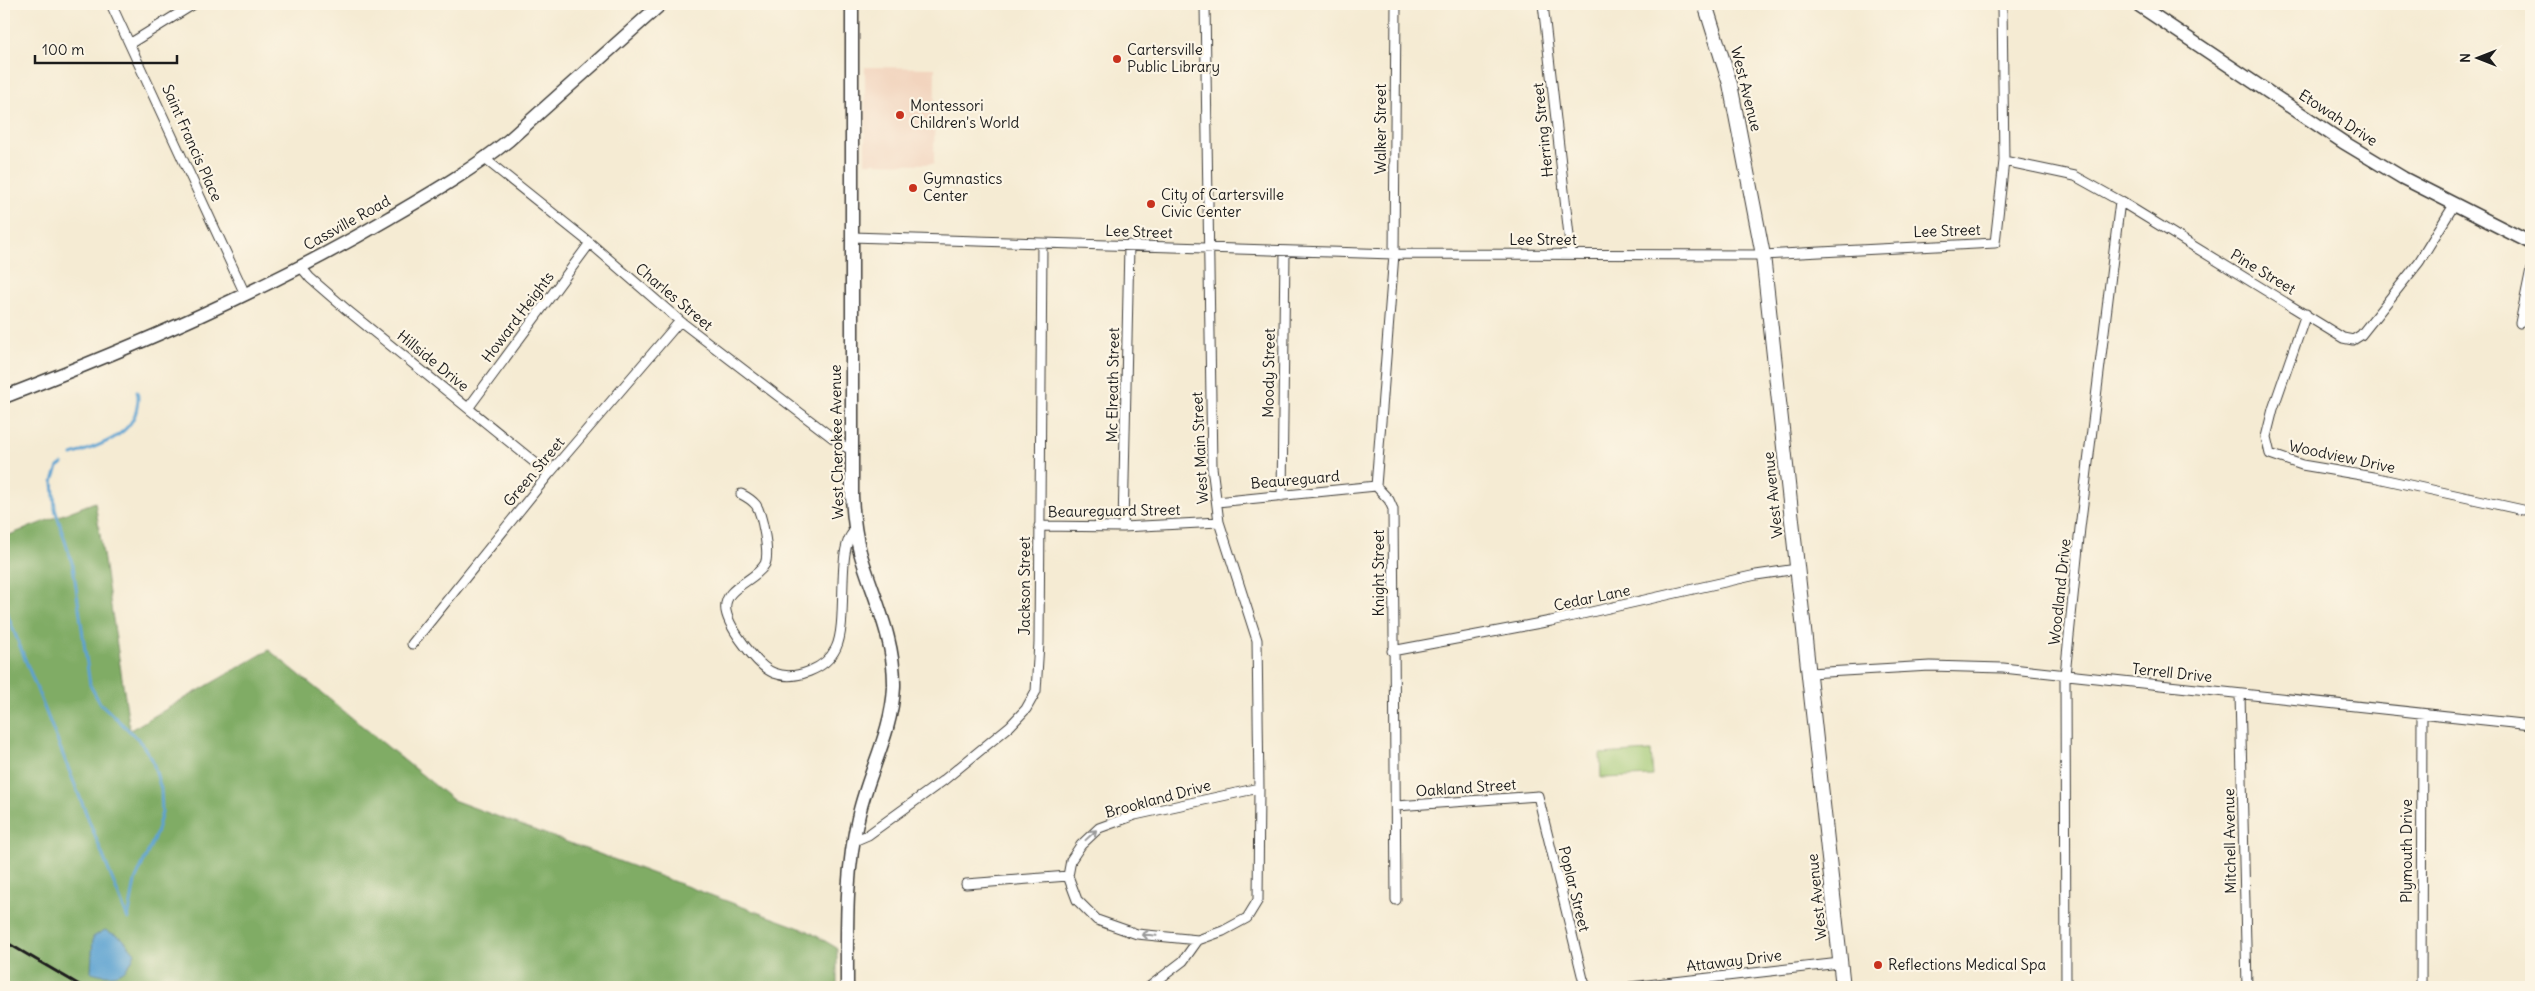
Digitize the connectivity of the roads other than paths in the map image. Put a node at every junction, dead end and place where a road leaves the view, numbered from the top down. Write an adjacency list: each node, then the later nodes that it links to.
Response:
1 (111, 4): 11 (street, Saint Francis Place)
2 (194, 4): 11 (street)
3 (661, 4): 12 (main road, Cassville Road)
4 (852, 4): 16 (main road, West Cherokee Avenue)
5 (1205, 4): 21 (street, West Main Street)
6 (1396, 4): 24 (street, Walker Street)
7 (1543, 4): 23 (street, Herring Street)
8 (1706, 4): 25 (main road, West Avenue)
9 (2002, 4): 13 (street, Lee Street)
10 (2137, 4): 15 (main road, Etowah Drive)
11 (132, 44): 28 (street, Saint Francis Place)
12 (485, 160): 17 (street, Charles Street); 26 (main road, Cassville Road)
13 (2004, 161): 14 (street, Pine Street); 25 (street, Lee Street)
14 (2120, 201): 29 (street, Pine Street); 49 (street, Woodland Drive)
15 (2454, 205): 19 (main road, Etowah Drive); 29 (street, Pine Street)
16 (852, 237): 18 (street, Lee Street); 34 (main road, West Cherokee Avenue)
17 (590, 243): 30 (street, Charles Street); 33 (street, Howard Heights)
18 (1042, 243): 20 (street, Lee Street); 42 (street, Jackson Street)
19 (2531, 243)
20 (1129, 245): 21 (street, Lee Street); 43 (street, Mc Elreath Street)
21 (1207, 249): 22 (street, Lee Street); 39 (street, West Main Street)
22 (1285, 251): 24 (street, Lee Street); 38 (street, Moody Street)
23 (1571, 253): 24 (street, Lee Street); 25 (street, Lee Street)
24 (1394, 254): 36 (street)
25 (1763, 255): 45 (main road, West Avenue)
26 (301, 267): 28 (main road, Cassville Road); 33 (street, Hillside Drive)
27 (2531, 269): 31 (street)
28 (245, 294): 32 (main road, Cassville Road)
29 (2306, 314): 40 (street, Woodview Drive)
30 (680, 321): 34 (street, Charles Street); 35 (street, Green Street)
31 (2520, 323)
32 (4, 397)
33 (469, 407): 35 (street, Hillside Drive)
34 (850, 449): 44 (main road, West Cherokee Avenue)
35 (549, 474): 46 (street, Green Street)
36 (1376, 486): 38 (street, Beaureguard); 47 (street, Knight Street)
37 (741, 494): 44 (street)
38 (1282, 496): 39 (street, Beaureguard)
39 (1216, 502): 41 (street, West Main Street)
40 (2523, 510)
41 (1219, 522): 43 (street, Beaureguard Street); 53 (street, West Main Street)
42 (1039, 526): 43 (street, Beaureguard Street); 56 (street, Jackson Street)
43 (1123, 526)
44 (855, 531): 56 (main road, West Cherokee Avenue)
45 (1797, 569): 47 (street, Cedar Lane); 48 (main road, West Avenue)
46 (412, 644)
47 (1392, 652): 55 (street, Knight Street)
48 (1809, 672): 49 (street, Terrell Drive); 61 (main road, West Avenue)
49 (2065, 675): 50 (street, Terrell Drive); 67 (street, Woodland Drive)
50 (2240, 694): 51 (street, Terrell Drive); 68 (street, Mitchell Avenue)
51 (2422, 714): 52 (street, Terrell Drive); 69 (street, Plymouth Drive)
52 (2531, 725)
53 (1259, 788): 57 (street, Brookland Drive, one-way to 53); 60 (street, West Main Street)
54 (1538, 796): 55 (street, Oakland Street); 64 (street, Poplar Street)
55 (1396, 806): 59 (street, Knight Street)
56 (854, 841): 62 (main road, West Cherokee Avenue)
57 (1068, 876): 58 (street); 60 (street, one-way to 57)
58 (966, 884)
59 (1396, 900)
60 (1198, 940): 63 (street)
61 (1840, 963): 65 (street, Attaway Drive); 66 (main road, West Avenue)
62 (847, 987)
63 (1149, 987)
64 (1588, 987)
65 (1630, 987)
66 (1843, 987)
67 (2066, 987)
68 (2247, 987)
69 (2421, 987)

